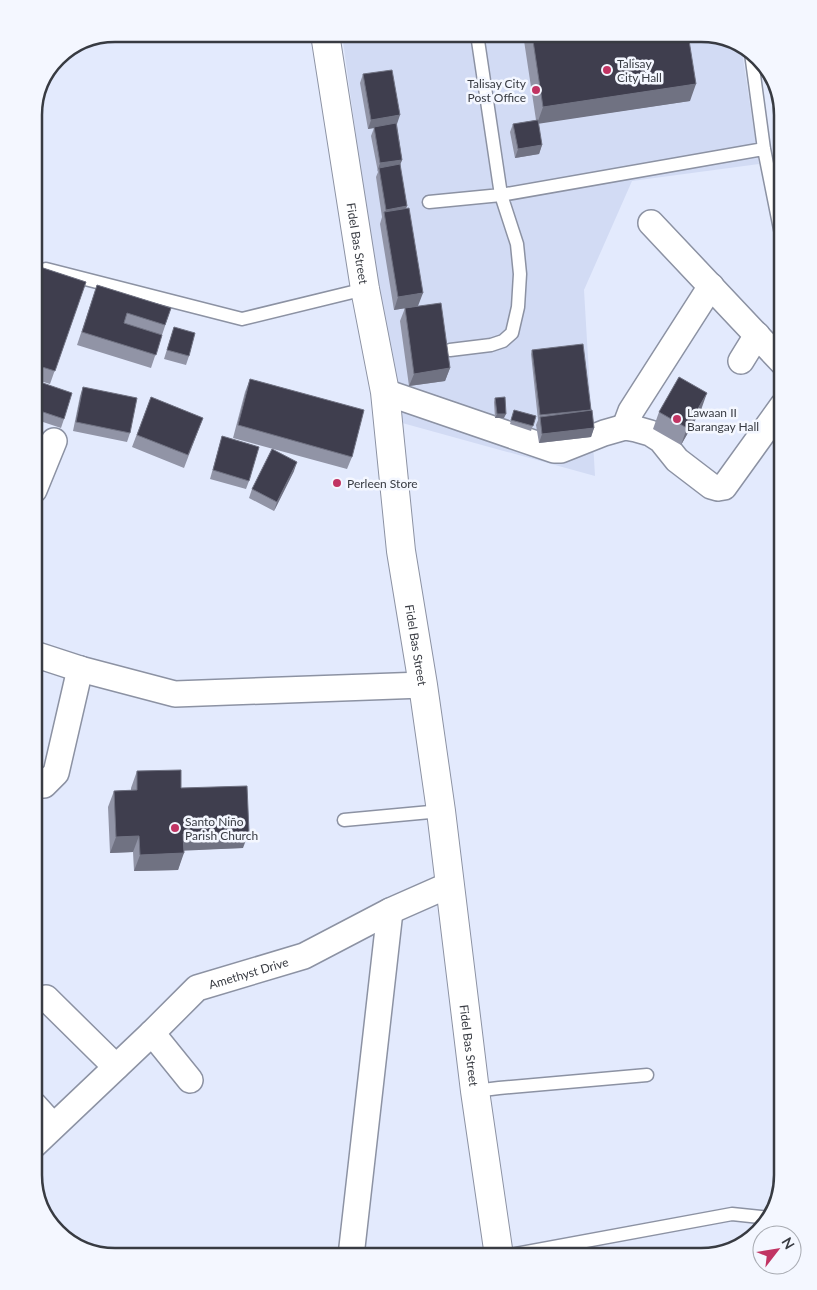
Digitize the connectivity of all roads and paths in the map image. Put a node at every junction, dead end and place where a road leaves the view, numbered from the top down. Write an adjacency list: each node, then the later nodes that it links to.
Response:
1 (326, 42): 11 (street, Fidel Bas Street)
2 (478, 43): 5 (lane)
3 (753, 64): 4 (lane)
4 (764, 150): 5 (lane); 6 (lane)
5 (501, 196): 7 (lane); 13 (lane)
6 (774, 199)
7 (429, 202)
8 (651, 223): 10 (street)
9 (46, 269): 11 (lane)
10 (711, 286): 12 (street); 18 (street)
11 (365, 289): 16 (street, Fidel Bas Street)
12 (757, 335): 14 (street); 15 (street)
13 (450, 350)
14 (774, 353)
15 (741, 361)
16 (385, 392): 18 (street); 23 (street, Fidel Bas Street)
17 (774, 418): 18 (street)
18 (625, 427)
19 (54, 441): 20 (street)
20 (43, 469)
21 (42, 657): 22 (street)
22 (80, 669): 23 (street); 24 (street)
23 (423, 685): 25 (street, Fidel Bas Street)
24 (42, 785)
25 (441, 811): 26 (lane); 27 (street, Fidel Bas Street)
26 (344, 820)
27 (449, 885): 28 (street, Amethyst Drive); 34 (street, Fidel Bas Street)
28 (390, 911): 30 (street, Amethyst Drive); 39 (street)
29 (46, 998): 31 (street)
30 (152, 1033): 31 (street, Amethyst Drive); 33 (street)
31 (116, 1067): 36 (street, Amethyst Drive)
32 (647, 1075): 34 (lane)
33 (190, 1080)
34 (475, 1092): 40 (street, Fidel Bas Street)
35 (42, 1114): 36 (street)
36 (53, 1126): 37 (street, Amethyst Drive)
37 (42, 1137)
38 (760, 1217): 41 (lane)
39 (353, 1247)
40 (498, 1248)
41 (549, 1248)

